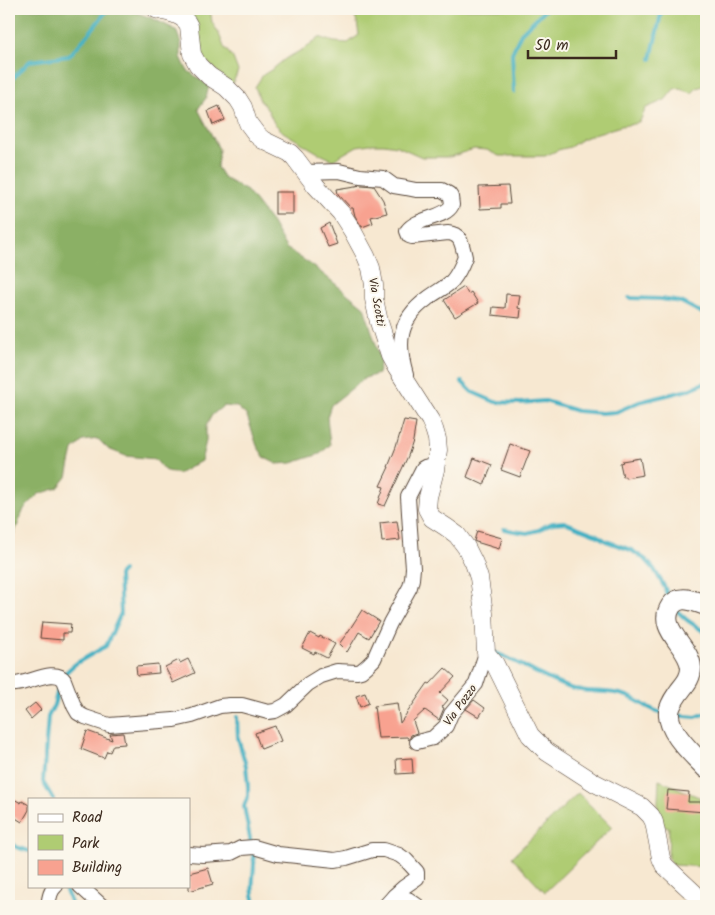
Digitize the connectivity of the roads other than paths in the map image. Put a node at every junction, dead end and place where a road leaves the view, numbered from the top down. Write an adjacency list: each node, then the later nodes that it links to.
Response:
1 (156, 9): 2 (street, Via Scotti)
2 (305, 172): 3 (street, Via Scotti); 3 (street)
3 (410, 390): 4 (street, Via Scotti)
4 (435, 470): 6 (street, Via Scotti); 7 (street)
5 (706, 605): 9 (main road)
6 (486, 653): 8 (street, Via Pozzo); 17 (street)
7 (9, 684)
8 (417, 742)
9 (706, 768)
10 (190, 854): 13 (street)
11 (53, 888): 14 (street)
12 (82, 888): 15 (street)
13 (389, 901): 16 (street)
14 (48, 906)
15 (102, 906)
16 (418, 906)
17 (703, 906)

